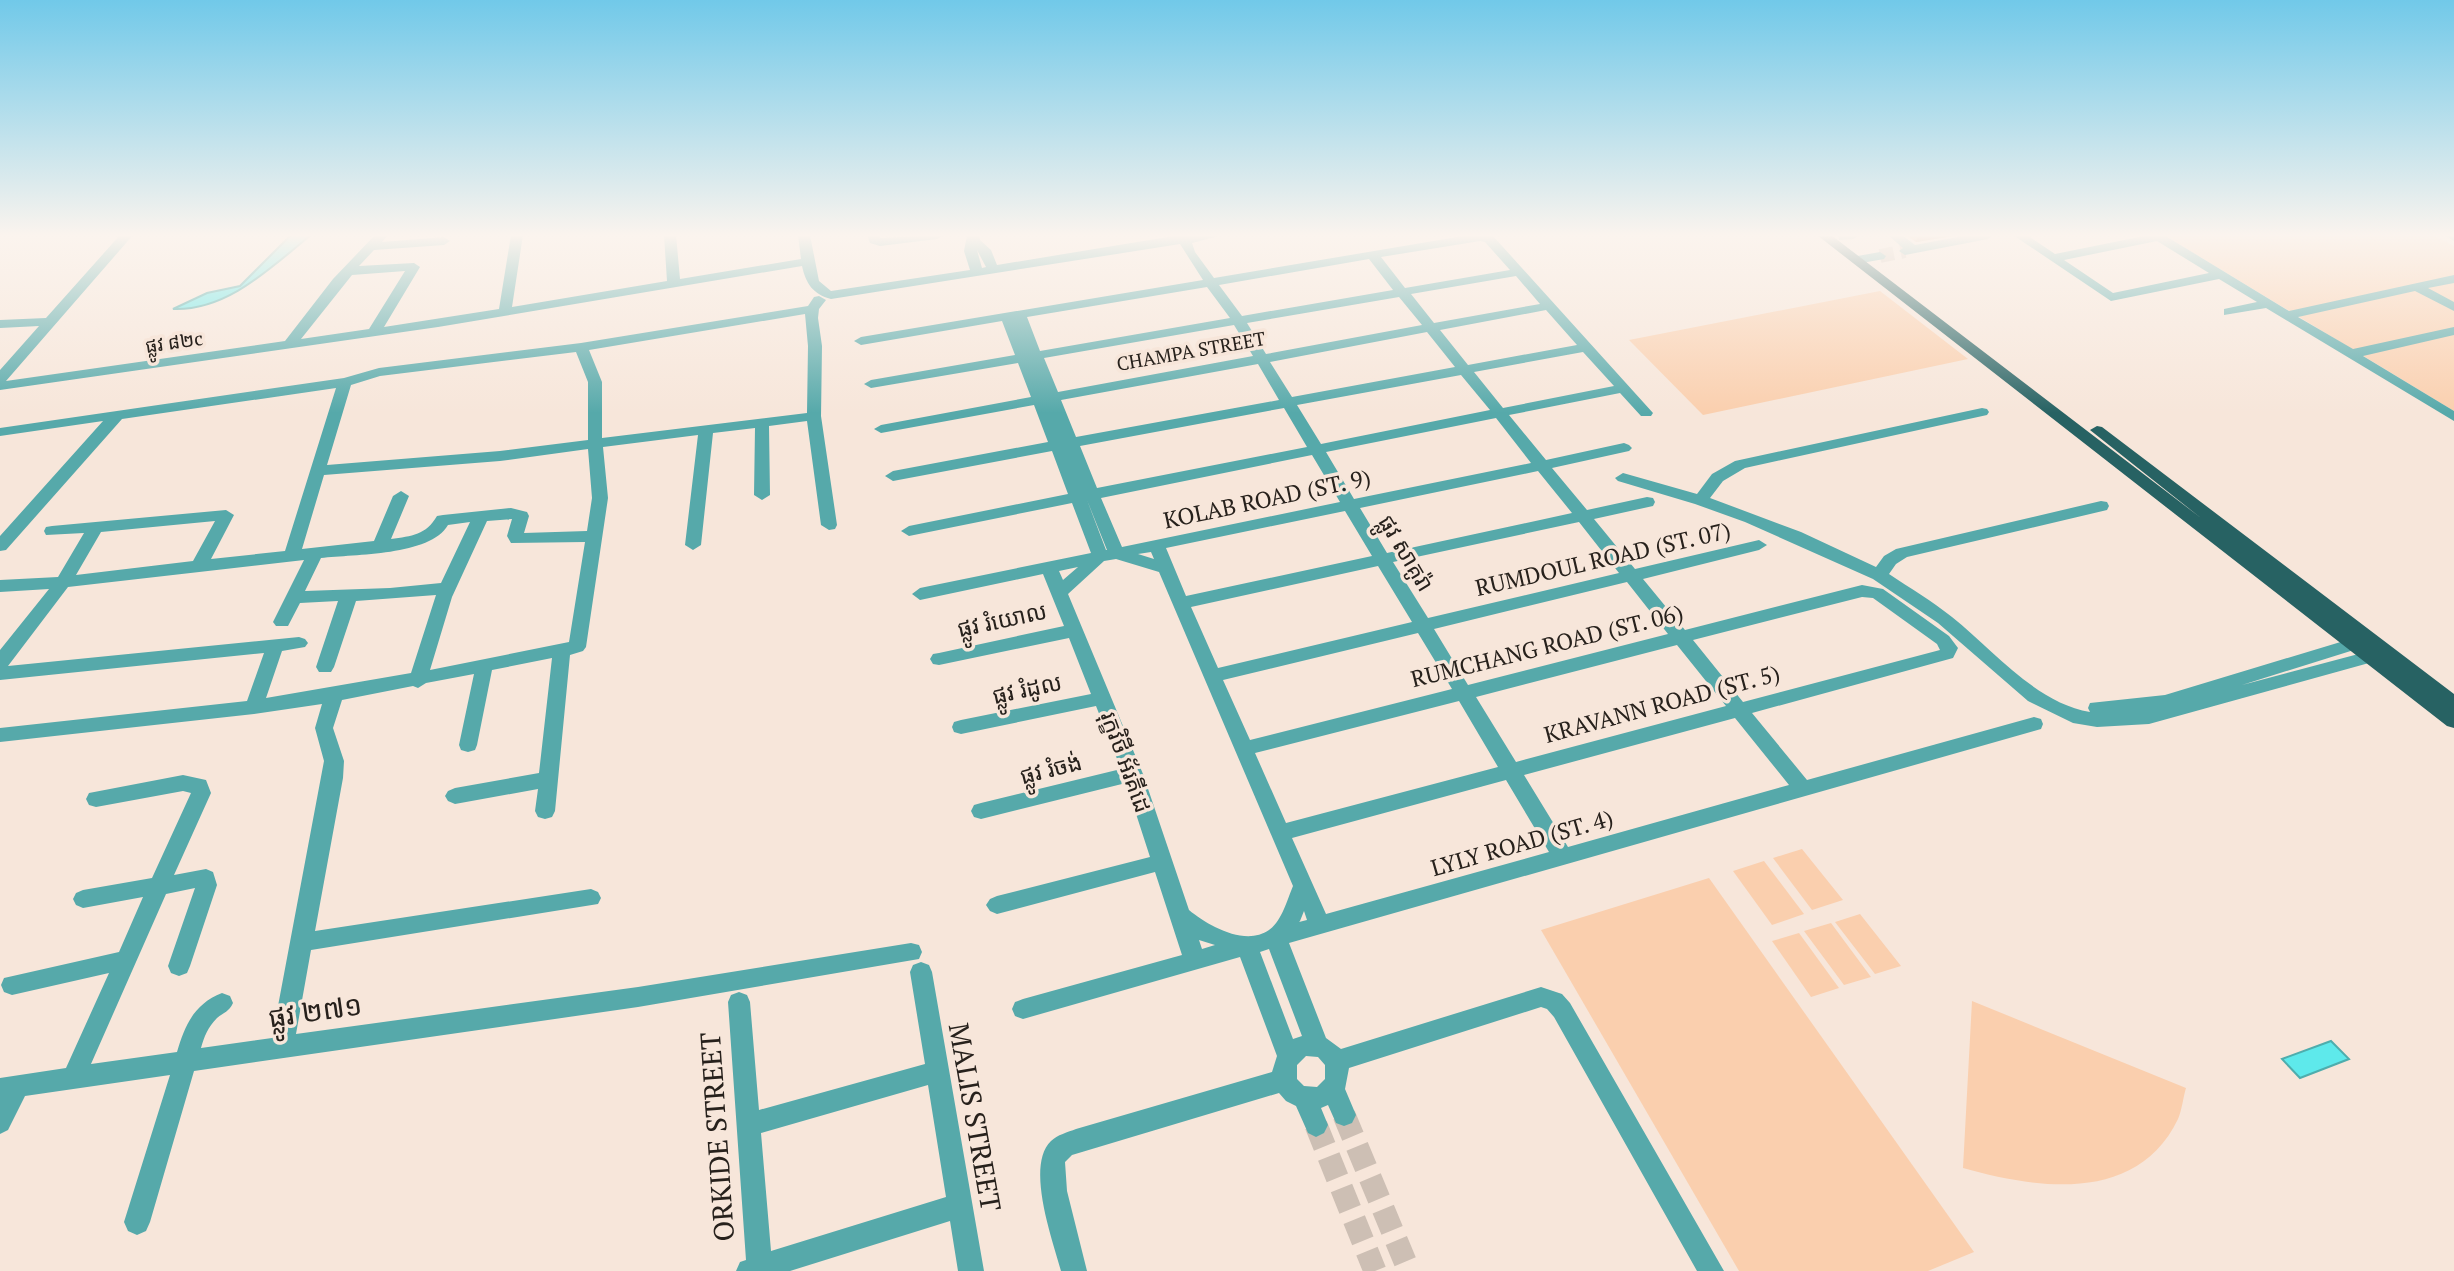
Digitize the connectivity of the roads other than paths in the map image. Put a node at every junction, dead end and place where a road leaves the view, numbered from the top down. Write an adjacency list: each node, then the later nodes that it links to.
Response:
1 (75, 294): 28 (street)
2 (329, 294): 34 (street)
3 (397, 294): 32 (street)
4 (508, 294): 23 (street)
5 (608, 294): 23 (street, ផ្លូវ ៨២c)
6 (828, 294): 18 (street)
7 (1128, 294): 26 (street)
8 (1220, 294): 27 (street, ផ្លូវ សាគូរ៉ា)
9 (1388, 294): 27 (street)
10 (1404, 294): 30 (street)
11 (1538, 294): 20 (street)
12 (1916, 294): 109 (main road)
13 (2107, 294): 14 (street)
14 (2124, 294)
15 (2252, 294): 19 (street)
16 (2382, 294): 25 (street)
17 (2430, 294): 21 (street)
18 (823, 295): 22 (street)
19 (2268, 304): 24 (street); 25 (street)
20 (1549, 306): 30 (street, CHAMPA STREET); 36 (street)
21 (2454, 307)
22 (812, 309): 35 (street); 52 (street)
23 (505, 312): 32 (street, ផ្លូវ ៨២c)
24 (2229, 312)
25 (2287, 315): 37 (street)
26 (1013, 316): 33 (street); 38 (street)
27 (1238, 320): 38 (street); 39 (street, ផ្លូវ សាគូរ៉ា)
28 (50, 322): 29 (street); 41 (street)
29 (0, 324)
30 (1430, 327): 39 (street, CHAMPA STREET); 40 (street)
31 (2454, 331): 37 (street)
32 (374, 332): 34 (street, ផ្លូវ ៨២c)
33 (861, 341)
34 (289, 345): 44 (street, ផ្លូវ ៨២c)
35 (581, 346): 42 (street); 59 (street)
36 (1586, 347): 40 (street); 45 (street)
37 (2351, 354): 53 (street)
38 (1029, 356): 43 (street); 46 (street)
39 (1261, 358): 46 (street, CHAMPA STREET); 47 (street, ផ្លូវ សាគូរ៉ា)
40 (1464, 370): 47 (street); 49 (street)
41 (0, 379)
42 (345, 382): 51 (street); 63 (street)
43 (872, 384)
44 (0, 386)
45 (1624, 388): 49 (street); 50 (street)
46 (1045, 397): 56 (street, CHAMPA STREET); 58 (street)
47 (1288, 402): 58 (street); 61 (street, ផ្លូវ សាគូរ៉ា)
48 (1982, 412): 69 (street)
49 (1499, 413): 61 (street); 62 (street)
50 (1646, 413)
51 (117, 415): 57 (street); 81 (street)
52 (814, 416): 54 (street); 75 (street)
53 (2454, 416)
54 (762, 423): 55 (street); 66 (street)
55 (706, 429): 59 (street); 82 (street)
56 (881, 429)
57 (0, 432)
58 (1064, 444): 64 (street); 68 (street)
59 (595, 446): 63 (street); 79 (street)
60 (1624, 448): 62 (street, KOLAB ROAD (ST. 9))
61 (1317, 451): 68 (street); 71 (street, ផ្លូវ សាគូរ៉ា)
62 (1541, 465): 71 (street, KOLAB ROAD (ST. 9)); 73 (street)
63 (317, 471): 86 (street)
64 (893, 476)
65 (1623, 478): 69 (street)
66 (762, 495)
67 (401, 496): 80 (street)
68 (1085, 496): 78 (street); 87 (street)
69 (1700, 500): 92 (street)
70 (1647, 502): 73 (street)
71 (1349, 505): 83 (street, KOLAB ROAD (ST. 9)); 88 (street, ផ្លូវ សាគូរ៉ា)
72 (2101, 506): 92 (street)
73 (1582, 516): 88 (street); 93 (street)
74 (480, 518): 79 (street); 80 (street); 96 (street)
75 (829, 525)
76 (96, 527): 77 (street); 89 (street); 94 (street)
77 (52, 531)
78 (909, 531)
79 (595, 536): 110 (street)
80 (381, 544): 85 (street)
81 (0, 545)
82 (693, 545)
83 (1156, 545): 87 (street, KOLAB ROAD (ST. 9)); 91 (street)
84 (1759, 545): 93 (street, RUMDOUL ROAD (ST. 07))
85 (315, 553): 86 (street); 101 (street)
86 (292, 555): 89 (street)
87 (1108, 555): 90 (street, KOLAB ROAD (ST. 9)); 91 (street); 98 (street)
88 (1383, 560): 102 (street); 104 (street, ផ្លូវ សាគូរ៉ា)
89 (199, 566): 94 (street)
90 (1049, 567): 98 (street, រុក្ខវិថី អ័រគីដេ); 99 (street, KOLAB ROAD (ST. 9))
91 (1166, 568): 102 (street)
92 (1879, 575): 109 (street)
93 (1631, 576): 104 (street, RUMDOUL ROAD (ST. 07)); 106 (street)
94 (63, 582): 95 (street); 112 (street)
95 (0, 586)
96 (446, 589): 100 (street); 117 (street)
97 (1862, 591): 106 (street, RUMCHANG ROAD (ST. 06)); 123 (street, KRAVANN ROAD (ST. 5))
98 (1060, 592): 105 (street, រុក្ខវិថី អ័រគីដេ)
99 (920, 594)
100 (349, 595): 101 (street); 113 (street)
101 (293, 597): 103 (street)
102 (1181, 603): 116 (street)
103 (282, 622)
104 (1423, 626): 116 (street, RUMDOUL ROAD (ST. 07)); 118 (street, ផ្លូវ សាគូរ៉ា)
105 (1076, 630): 111 (street, ផ្លូវ រំយោល); 120 (street, រុក្ខវិថី អ័រគីដេ)
106 (1680, 637): 118 (street, RUMCHANG ROAD (ST. 06)); 123 (street)
107 (299, 643): 108 (street)
108 (275, 646): 115 (street); 122 (street)
109 (2370, 648): 121 (main road); 124 (main road)
110 (562, 651): 114 (street); 132 (street)
111 (939, 659)
112 (0, 663)
113 (325, 667)
114 (484, 667): 117 (street); 128 (street)
115 (0, 673)
116 (1213, 676): 129 (street)
117 (418, 681): 119 (street)
118 (1464, 693): 129 (street, RUMCHANG ROAD (ST. 06)); 130 (street, ផ្លូវ សាគូរ៉ា)
119 (334, 695): 122 (street); 149 (street)
120 (1102, 698): 126 (street, ផ្លូវ រំដូល); 131 (street, រុក្ខវិថី អ័រគីដេ)
121 (2454, 704)
122 (254, 707): 127 (street)
123 (1738, 708): 130 (street, KRAVANN ROAD (ST. 5)); 133 (street)
124 (2454, 721)
125 (2034, 724): 133 (street, LYLY ROAD (ST. 4))
126 (961, 727)
127 (0, 735)
128 (468, 745)
129 (1244, 749): 138 (street)
130 (1511, 770): 138 (street, KRAVANN ROAD (ST. 5)); 139 (street, ផ្លូវ សាគូរ៉ា)
131 (1133, 774): 137 (street, ផ្លូវ រំចង់); 140 (street, រុក្ខវិថី អ័រគីដេ)
132 (548, 779): 134 (street); 136 (street)
133 (1803, 789): 139 (street, LYLY ROAD (ST. 4))
134 (455, 796)
135 (96, 799): 141 (street)
136 (545, 811)
137 (981, 811)
138 (1280, 833): 142 (street)
139 (1563, 857): 147 (street, LYLY ROAD (ST. 4))
140 (1162, 862): 145 (street); 146 (street, រុក្ខវិថី អ័រគីដេ)
141 (159, 886): 144 (street); 151 (street); 154 (street)
142 (1303, 887): 147 (street); 148 (street)
143 (591, 898): 149 (street)
144 (83, 899)
145 (997, 905)
146 (1179, 913): 150 (street); 152 (street, រុក្ខវិថី អ័រគីដេ)
147 (1320, 925): 148 (street, LYLY ROAD (ST. 4))
148 (1276, 938): 150 (street, LYLY ROAD (ST. 4)); 160 (street)
149 (303, 942): 159 (street)
150 (1247, 946): 152 (street, LYLY ROAD (ST. 4)); 161 (street)
151 (124, 960): 155 (street); 164 (street)
152 (1195, 961): 158 (street, LYLY ROAD (ST. 4))
153 (916, 962): 159 (street, ផ្លូវ ២៧១); 163 (street, MALIS STREET)
154 (179, 966)
155 (12, 985)
156 (739, 1002): 171 (street, ORKIDE STREET)
157 (222, 1003): 162 (street)
158 (1023, 1009)
159 (282, 1046): 162 (street, ផ្លូវ ២៧១)
160 (1327, 1054): 161 (street); 167 (street); 179 (street)
161 (1288, 1055): 165 (street)
162 (184, 1060): 164 (street, ផ្លូវ ២៧១); 174 (street)
163 (937, 1072): 171 (street); 173 (street, MALIS STREET)
164 (74, 1077): 166 (street, ផ្លូវ ២៧១)
165 (1284, 1080): 168 (street); 178 (street)
166 (9, 1087): 170 (street)
167 (1333, 1089): 168 (street); 169 (street)
168 (1304, 1097): 172 (street)
169 (1344, 1115)
170 (0, 1122)
171 (748, 1125): 176 (street, ORKIDE STREET)
172 (1316, 1125)
173 (960, 1205): 175 (street); 177 (street, MALIS STREET)
174 (137, 1222)
175 (805, 1262): 176 (street)
176 (753, 1269)
177 (971, 1271)
178 (1073, 1271)
179 (1711, 1271)

